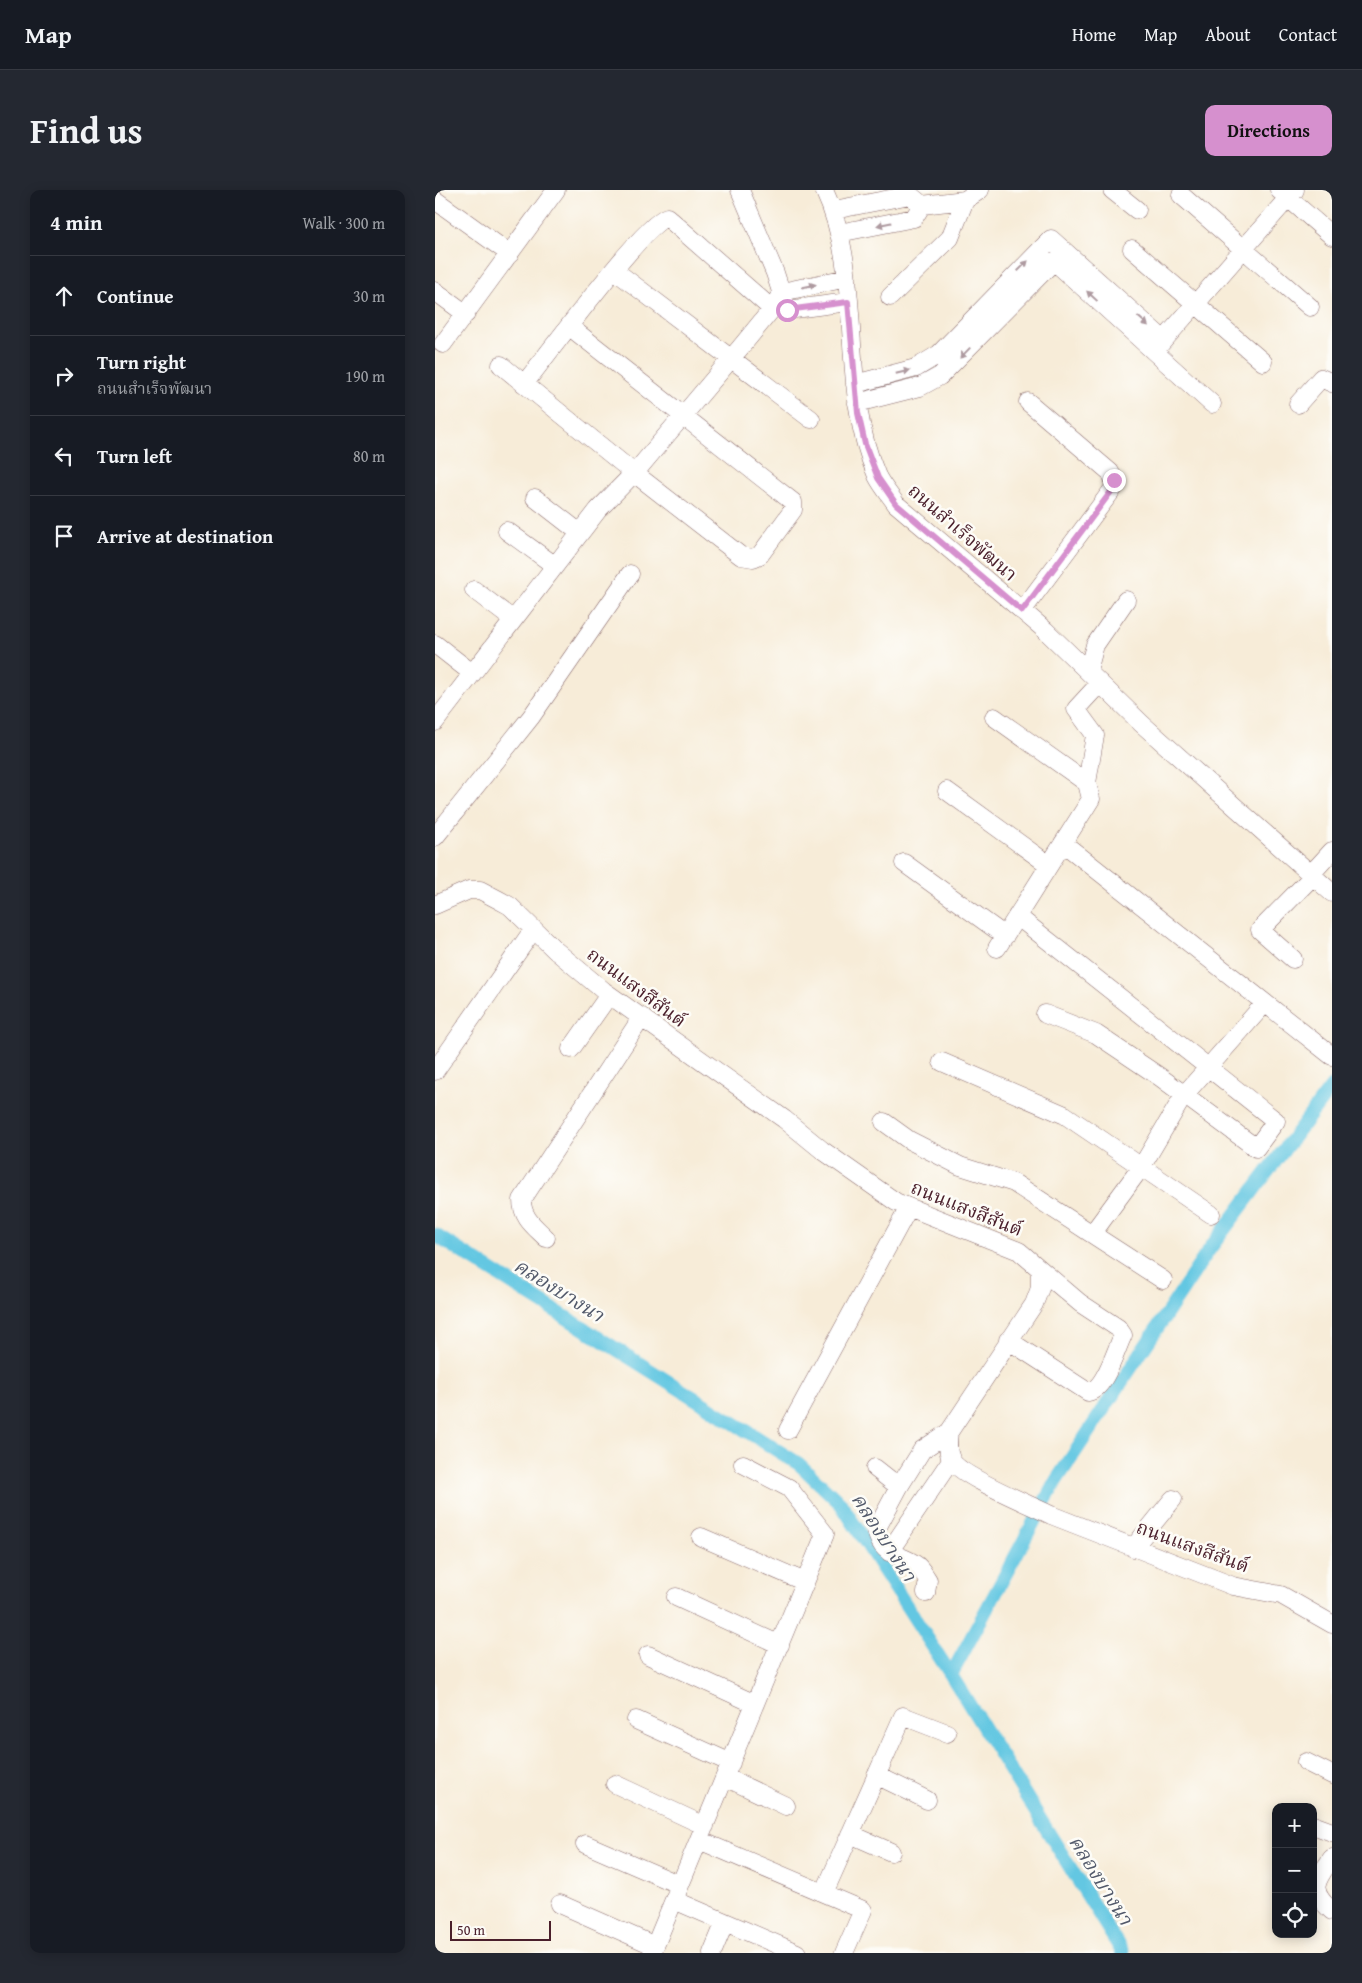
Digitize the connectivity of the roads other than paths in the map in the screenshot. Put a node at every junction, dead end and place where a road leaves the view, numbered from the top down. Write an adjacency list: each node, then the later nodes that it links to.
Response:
1 (740, 190): 25 (street)
2 (825, 190): 11 (street, ถนนสำเร็จพัฒนา)
3 (980, 190): 9 (street)
4 (1112, 190): 12 (street)
5 (551, 192): 18 (street)
6 (1287, 193): 14 (street); 17 (street)
7 (1181, 195): 17 (street)
8 (435, 200): 18 (street)
9 (965, 200): 10 (street); 23 (street)
10 (922, 205): 11 (street); 13 (street, one-way to 13)
11 (834, 210): 13 (street, ถนนสำเร็จพัฒนา)
12 (1137, 210)
13 (839, 233): 21 (street, ถนนสำเร็จพัฒนา)
14 (1332, 236)
15 (1051, 239): 19 (street); 29 (street, one-way to 15); 33 (street, one-way to 33)
16 (1132, 248): 26 (street)
17 (1242, 249): 26 (street); 27 (street)
18 (509, 254): 28 (street)
19 (1054, 261): 30 (street); 33 (street, one-way to 19)
20 (614, 270): 25 (street); 31 (street); 34 (street)
21 (847, 278): 24 (street, ถนนสำเร็จพัฒนา); 25 (street, one-way to 21)
22 (435, 291): 28 (street)
23 (890, 297)
24 (848, 302): 25 (street); 39 (street, ถนนสำเร็จพัฒนา)
25 (779, 303): 34 (street)
26 (1194, 304): 33 (street); 35 (street)
27 (1310, 307)
28 (465, 314): 32 (street)
29 (978, 314): 30 (street); 39 (street, one-way to 29)
30 (991, 326): 41 (street, one-way to 41)
31 (570, 327): 38 (street); 44 (street)
32 (443, 344)
33 (1159, 346): 42 (street)
34 (731, 359): 44 (street); 45 (street)
35 (1263, 362)
36 (501, 365): 38 (street)
37 (1332, 383): 43 (street)
38 (524, 384): 46 (street)
39 (855, 384): 41 (street, ถนนสำเร็จพัฒนา)
40 (1028, 402): 54 (street)
41 (857, 403): 54 (street, ถนนสำเร็จพัฒนา)
42 (1212, 404)
43 (1298, 404)
44 (684, 414): 46 (street); 46 (street)
45 (811, 419)
46 (633, 473): 49 (street)
47 (535, 498): 49 (street)
48 (507, 531): 50 (street)
49 (580, 532): 50 (street)
50 (554, 565): 55 (street)
51 (630, 574): 63 (street)
52 (474, 590): 55 (street)
53 (1126, 600): 58 (street)
54 (1022, 611): 58 (street, ถนนสำเร็จพัฒนา)
55 (512, 619): 57 (street)
56 (435, 644): 57 (street)
57 (472, 672): 60 (street)
58 (1094, 677): 61 (street); 68 (street, ถนนสำเร็จพัฒนา)
59 (994, 717): 61 (street)
60 (435, 722)
61 (1087, 783): 64 (street)
62 (947, 791): 67 (street)
63 (435, 837)
64 (1063, 843): 67 (street); 75 (street)
65 (1332, 851): 68 (street)
66 (904, 863): 71 (street)
67 (1049, 865): 71 (street)
68 (1312, 875): 69 (street, ถนนสำเร็จพัฒนา); 73 (street)
69 (1332, 893)
70 (435, 905): 72 (street, ถนนแสงสีสันต์)
71 (1017, 916): 81 (street)
72 (533, 930): 74 (street, ถนนแสงสีสันต์); 82 (street)
73 (1293, 958)
74 (609, 995): 77 (street, ถนนแสงสีสันต์); 78 (street)
75 (1265, 1003): 79 (street); 81 (street)
76 (1045, 1014): 83 (street)
77 (642, 1017): 86 (street, ถนนแสงสีสันต์); 89 (street)
78 (571, 1049)
79 (1332, 1056)
80 (943, 1062): 85 (street)
81 (1209, 1068): 83 (street); 83 (street)
82 (435, 1071)
83 (1185, 1095): 85 (street)
84 (884, 1122): 88 (street)
85 (1142, 1166): 87 (street); 88 (street)
86 (909, 1208): 90 (street, ถนนแสงสีสันต์); 93 (street)
87 (1211, 1214)
88 (1092, 1234): 91 (street)
89 (546, 1238)
90 (1040, 1269): 92 (street); 92 (street, ถนนแสงสีสันต์)
91 (1163, 1280)
92 (1009, 1340): 94 (street)
93 (788, 1430)
94 (949, 1432): 95 (street); 98 (street)
95 (951, 1460): 101 (street, ถนนแสงสีสันต์); 102 (street)
96 (743, 1464): 103 (street)
97 (875, 1468): 98 (street)
98 (899, 1487): 102 (street)
99 (1173, 1499): 101 (street)
100 (701, 1537): 103 (street)
101 (1133, 1548): 106 (street, ถนนแสงสีสันต์)
102 (889, 1552): 104 (street)
103 (805, 1582): 107 (street)
104 (926, 1592)
105 (676, 1597): 107 (street)
106 (1332, 1624)
107 (779, 1645): 109 (street)
108 (649, 1655): 109 (street)
109 (755, 1704): 113 (street)
110 (636, 1720): 113 (street)
111 (947, 1733): 114 (street)
112 (1306, 1762): 115 (street)
113 (728, 1770): 118 (street); 121 (street)
114 (876, 1775): 117 (street); 122 (street)
115 (1332, 1775)
116 (615, 1784): 121 (street)
117 (927, 1800)
118 (786, 1806)
119 (1317, 1826): 120 (street)
120 (1332, 1832)
121 (702, 1833): 126 (street); 127 (street)
122 (850, 1834): 124 (street); 127 (street)
123 (585, 1844): 126 (street)
124 (891, 1852)
125 (1332, 1858): 129 (street)
126 (677, 1893): 130 (street); 131 (street)
127 (824, 1893): 134 (street)
128 (560, 1904): 131 (street)
129 (1332, 1911)
130 (725, 1922): 132 (street); 133 (street)
131 (654, 1950)
132 (712, 1953)
133 (797, 1953)
134 (843, 1953)

